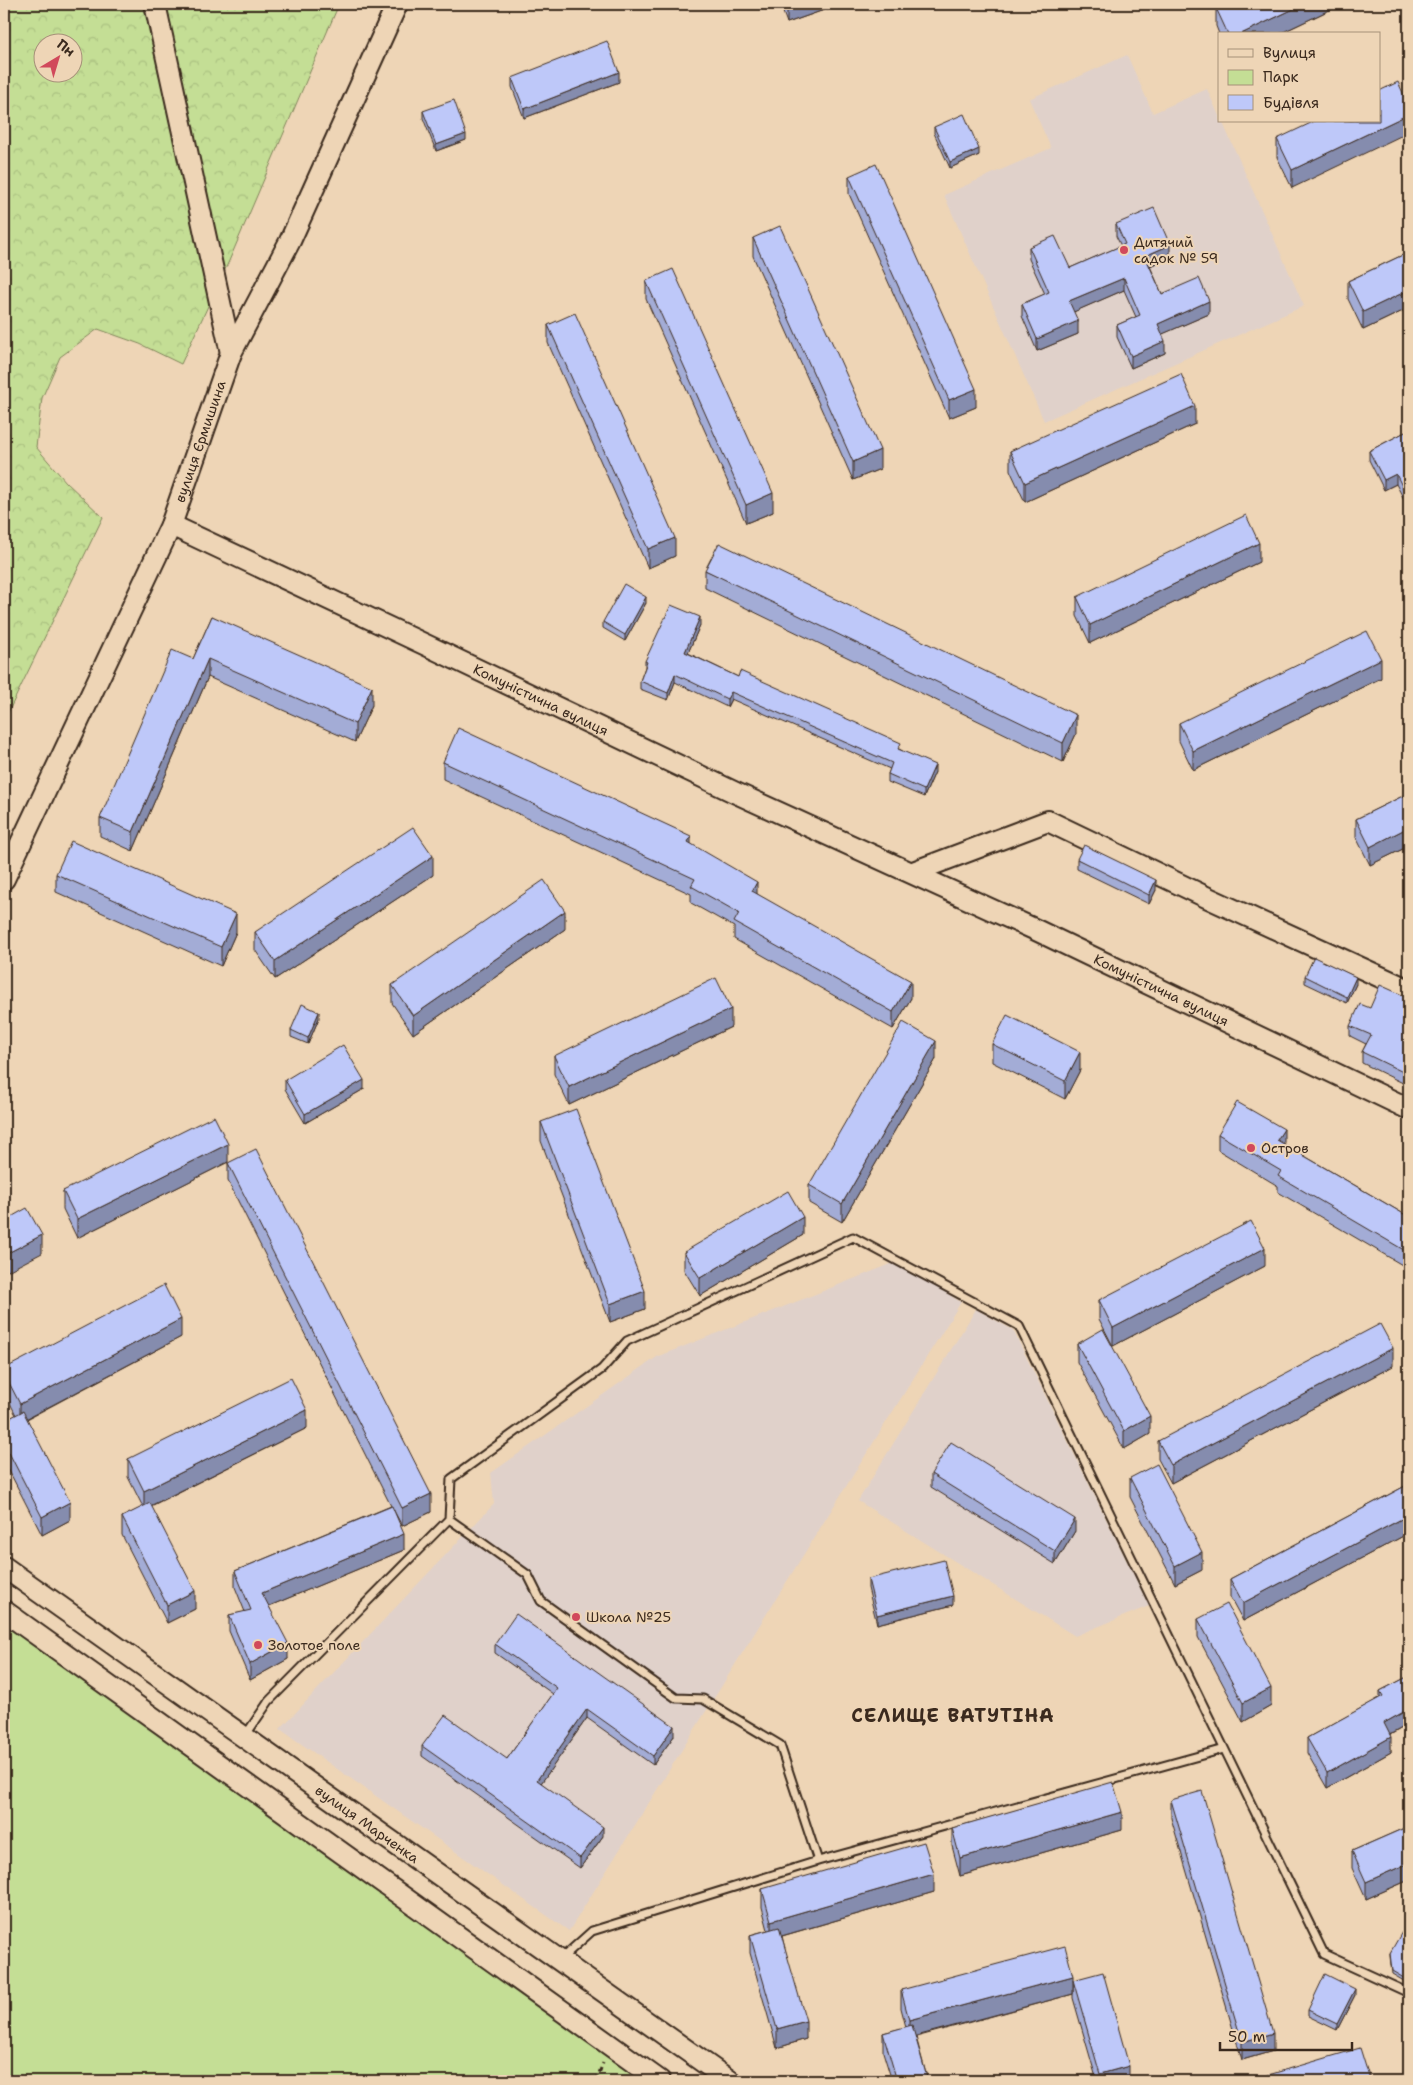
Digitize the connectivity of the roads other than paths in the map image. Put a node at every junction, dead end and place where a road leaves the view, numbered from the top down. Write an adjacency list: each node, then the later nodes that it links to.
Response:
1 (155, 4): 3 (street)
2 (397, 4): 3 (street, вулиця Єрмишина)
3 (231, 353): 4 (street, вулиця Єрмишина)
4 (170, 526): 5 (street, Комуністична вулиця); 6 (street, вулиця Єрмишина)
5 (912, 872): 7 (street); 8 (street, Комуністична вулиця)
6 (4, 879)
7 (1409, 990)
8 (1409, 1109)
9 (449, 1519): 12 (lane); 13 (lane); 14 (lane)
10 (4, 1567): 12 (street, вулиця Марченка)
11 (4, 1611): 17 (street)
12 (244, 1737): 15 (street, вулиця Марченка)
13 (1224, 1749): 14 (lane); 16 (lane)
14 (818, 1861): 15 (lane)
15 (560, 1960): 18 (street, вулиця Марченка)
16 (1409, 1993)
17 (660, 2081)
18 (730, 2081)

